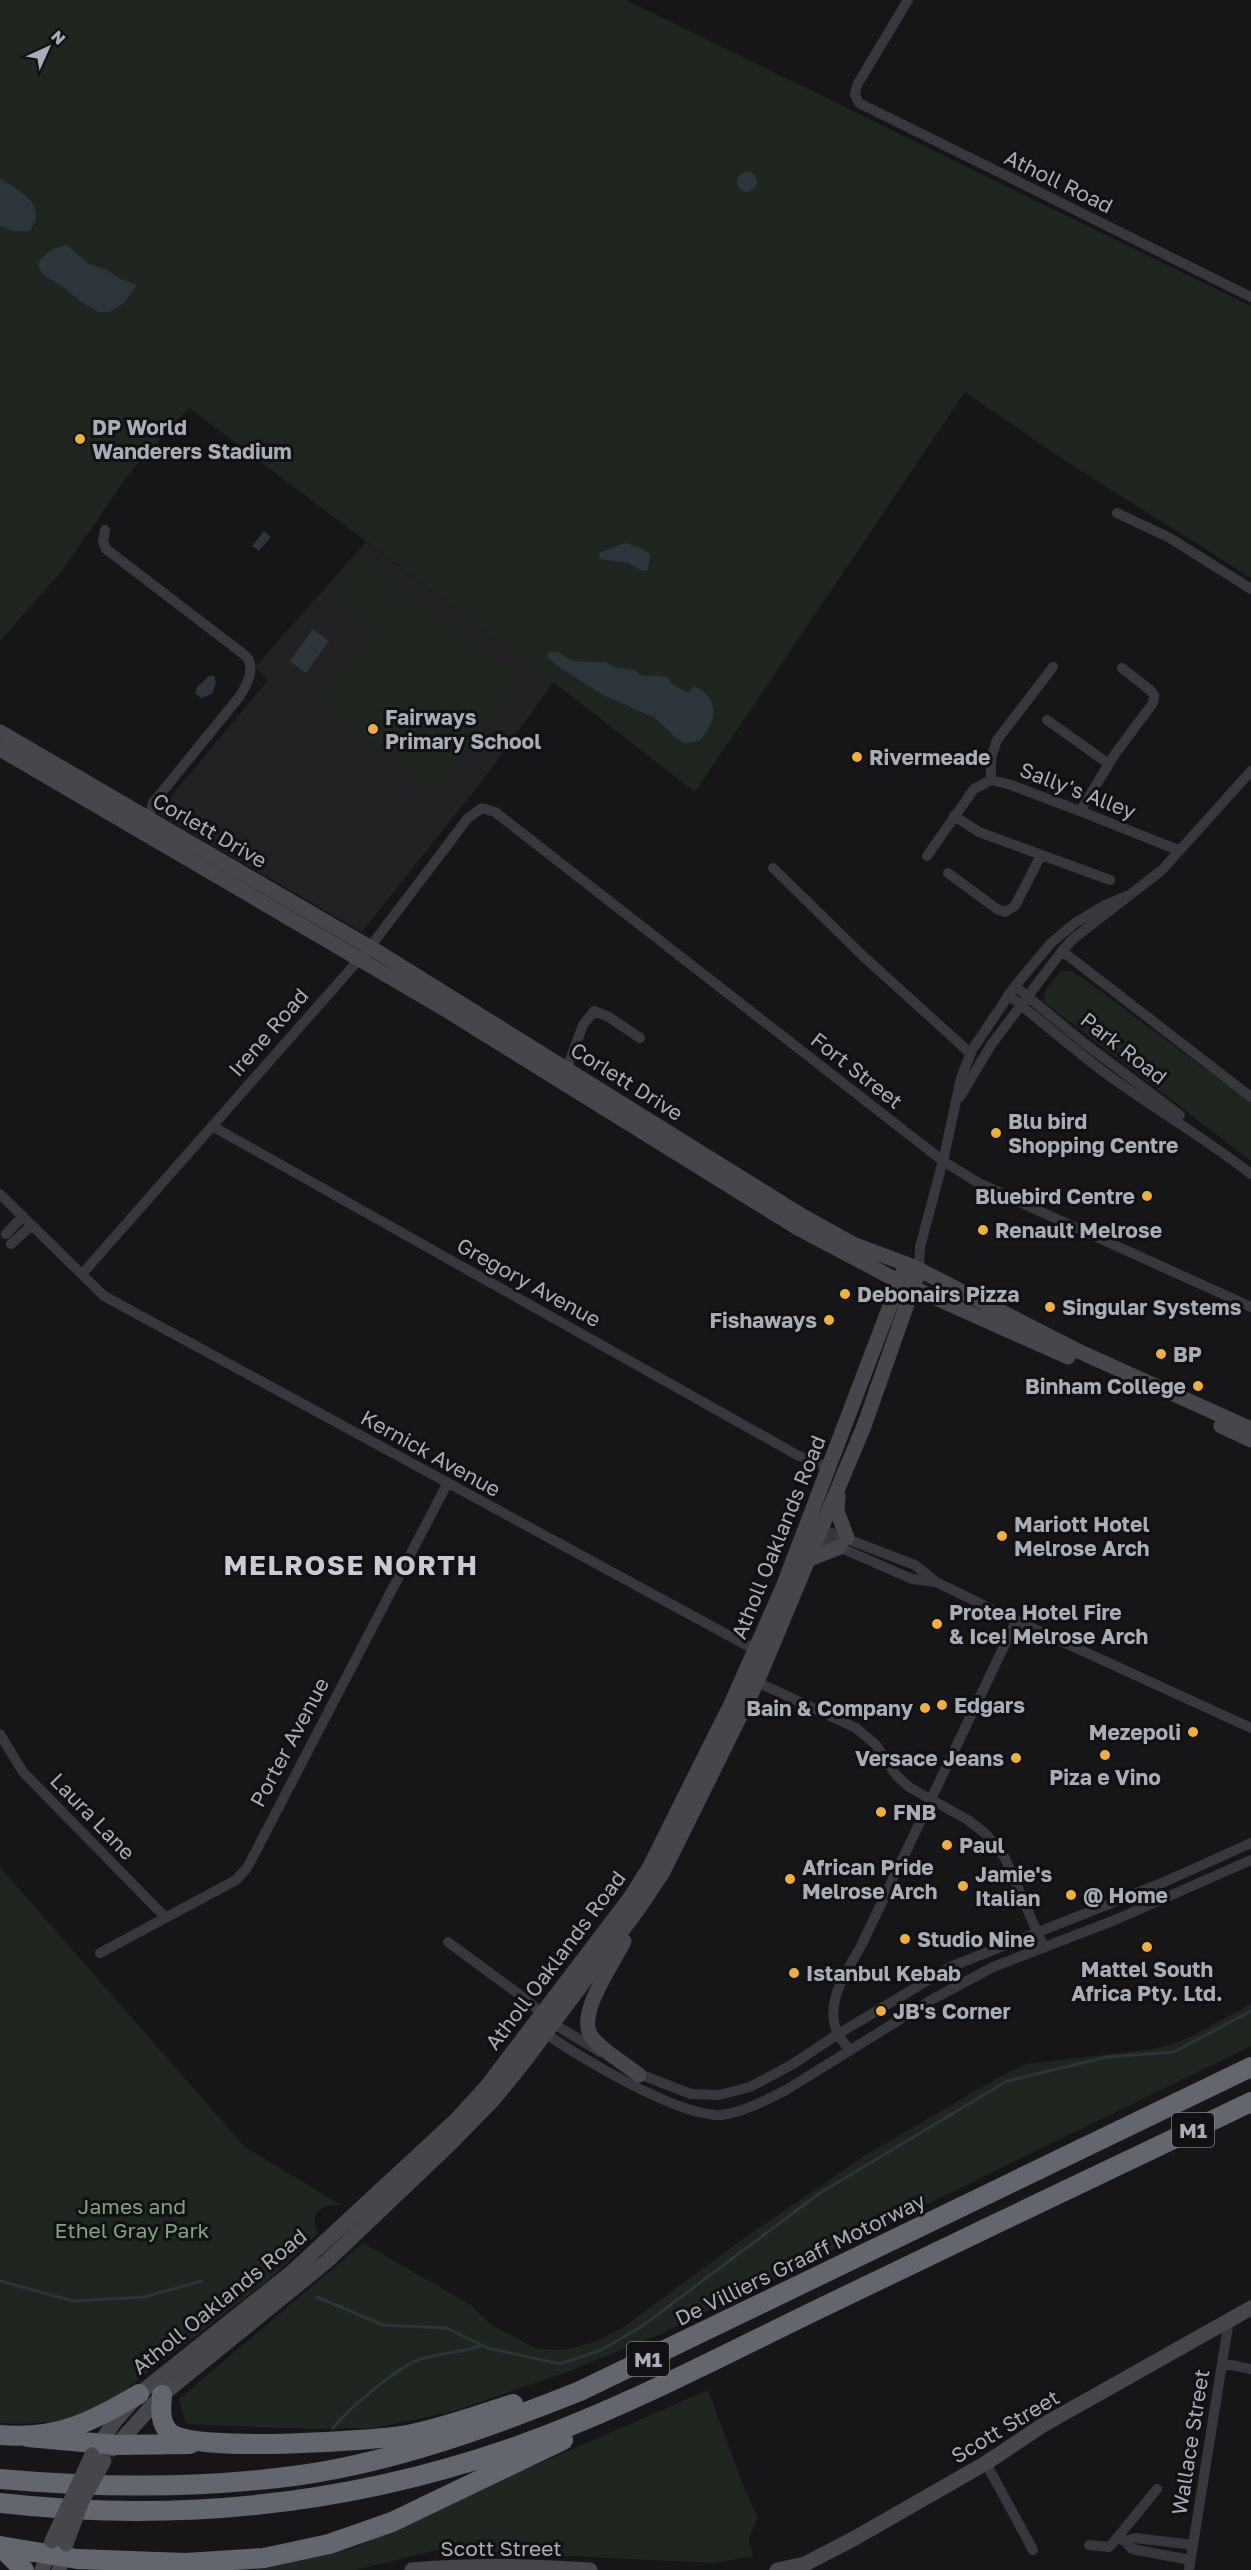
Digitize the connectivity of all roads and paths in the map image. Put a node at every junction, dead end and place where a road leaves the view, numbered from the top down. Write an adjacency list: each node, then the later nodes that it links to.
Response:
1 (908, 0): 2 (street, Atholl Road)
2 (1251, 297)
3 (1118, 513): 5 (street)
4 (105, 530): 17 (street)
5 (1251, 589)
6 (1053, 667): 13 (street)
7 (1122, 668): 11 (street)
8 (1047, 720): 11 (street)
9 (0, 732): 17 (street, Corlett Drive)
10 (0, 749): 18 (street, Corlett Drive)
11 (1109, 764): 15 (street)
12 (1251, 771): 19 (street, Atholl Oaklands Road)
13 (991, 780): 15 (street, Sally's Alley); 16 (street, Sally's Alley)
14 (476, 811): 26 (street, Irene Road); 37 (street, Fort Street)
15 (1080, 811): 19 (street, Sally's Alley)
16 (954, 816): 20 (street); 21 (street, Sally's Alley)
17 (150, 818): 18 (street); 26 (street, Corlett Drive)
18 (144, 833): 28 (street, Corlett Drive)
19 (1178, 850): 25 (street, Atholl Oaklands Road)
20 (1041, 855): 23 (street); 24 (street)
21 (927, 856)
22 (773, 868): 32 (street)
23 (948, 873)
24 (1110, 880)
25 (1131, 894): 27 (street, Atholl Oaklands Road); 29 (street, Atholl Oaklands Road)
26 (370, 947): 28 (street, Irene Road); 33 (street, Corlett Drive)
27 (1062, 951): 30 (street, Atholl Oaklands Road); 34 (street)
28 (358, 959): 36 (street, Irene Road); 44 (street, Corlett Drive)
29 (1011, 991): 30 (street, Park Road); 32 (street, Atholl Oaklands Road)
30 (1025, 1001): 35 (street, Atholl Oaklands Road); 38 (street, Park Road)
31 (640, 1038): 33 (street)
32 (970, 1053): 35 (street, Atholl Oaklands Road)
33 (567, 1068): 42 (street, Corlett Drive)
34 (1251, 1097)
35 (957, 1104): 37 (street, Atholl Oaklands Road)
36 (212, 1126): 43 (street, Irene Road); 50 (street, Gregory Avenue)
37 (943, 1161): 42 (street, Atholl Oaklands Road); 45 (street, Fort Street)
38 (1251, 1174)
39 (0, 1194): 40 (street, Kernick Avenue)
40 (23, 1216): 41 (street, Kernick Avenue); 41 (street)
41 (32, 1225): 43 (street, Kernick Avenue)
42 (913, 1267): 44 (street, Atholl Oaklands Road); 48 (street, Corlett Drive)
43 (82, 1274): 51 (street, Kernick Avenue)
44 (906, 1285): 46 (street, Atholl Oaklands Road); 47 (street, Atholl Oaklands Road); 49 (street, Corlett Drive)
45 (1251, 1307)
46 (877, 1392): 47 (street); 52 (street, Atholl Oaklands Road)
47 (851, 1411): 50 (street, Atholl Oaklands Road)
48 (1251, 1429)
49 (1251, 1440)
50 (828, 1467): 53 (street, Atholl Oaklands Road)
51 (447, 1484): 57 (street, Kernick Avenue); 65 (street, Porter Avenue)
52 (841, 1485): 53 (street, Atholl Oaklands Road); 54 (street)
53 (812, 1530): 54 (street); 55 (street, Atholl Oaklands Road); 57 (street, Atholl Oaklands Road)
54 (843, 1543): 55 (street); 56 (street)
55 (807, 1560): 57 (street, Atholl Oaklands Road)
56 (1016, 1621): 59 (street); 61 (street)
57 (761, 1654): 58 (street, Atholl Oaklands Road); 70 (street, Atholl Oaklands Road)
58 (757, 1682): 61 (street); 64 (street, Atholl Oaklands Road)
59 (1251, 1728)
60 (0, 1734): 65 (street, Laura Lane)
61 (931, 1800): 66 (street); 72 (street)
62 (1251, 1843): 66 (street)
63 (1251, 1860): 68 (street)
64 (639, 1908): 71 (street, Atholl Oaklands Road); 75 (street)
65 (166, 1918): 69 (street, Porter Avenue)
66 (1037, 1932): 68 (street); 72 (street)
67 (448, 1942): 70 (street)
68 (1044, 1948): 73 (street)
69 (100, 1953)
70 (537, 2019): 71 (street); 82 (street, Atholl Oaklands Road)
71 (550, 2029): 73 (street); 75 (street); 83 (street, Atholl Oaklands Road)
72 (838, 2034): 73 (street); 75 (street)
73 (849, 2050)
74 (1251, 2067): 81 (highway, De Villiers Graaff Motorway / M1)
75 (639, 2074)
76 (1251, 2102): 84 (highway, M1)
77 (1251, 2308): 78 (street, Scott Street)
78 (1229, 2320): 79 (street, Wallace Street); 89 (street, Scott Street)
79 (1222, 2363): 80 (street); 95 (street, Wallace Street)
80 (1251, 2369)
81 (580, 2391): 87 (highway); 90 (highway, De Villiers Graaff Motorway / M1)
82 (139, 2394): 86 (highway); 88 (street, Atholl Oaklands Road)
83 (162, 2395): 87 (highway); 88 (street, Atholl Oaklands Road)
84 (633, 2398): 92 (highway, M1); 98 (highway)
85 (0, 2435): 86 (highway)
86 (28, 2437): 88 (highway)
87 (222, 2443): 88 (highway)
88 (103, 2451): 98 (street, Atholl Oaklands Road, bridge)
89 (986, 2463): 97 (street); 103 (street, Scott Street)
90 (0, 2479)
91 (1156, 2489): 93 (street)
92 (0, 2503)
93 (1121, 2539): 94 (street); 95 (street); 99 (street)
94 (1089, 2545)
95 (1193, 2545): 99 (street, Wallace Street)
96 (0, 2546): 98 (highway); 100 (highway)
97 (1033, 2550)
98 (55, 2556)
99 (1190, 2565)
100 (24, 2570)
101 (412, 2570): 102 (street, Scott Street)
102 (590, 2570)
103 (782, 2570)

